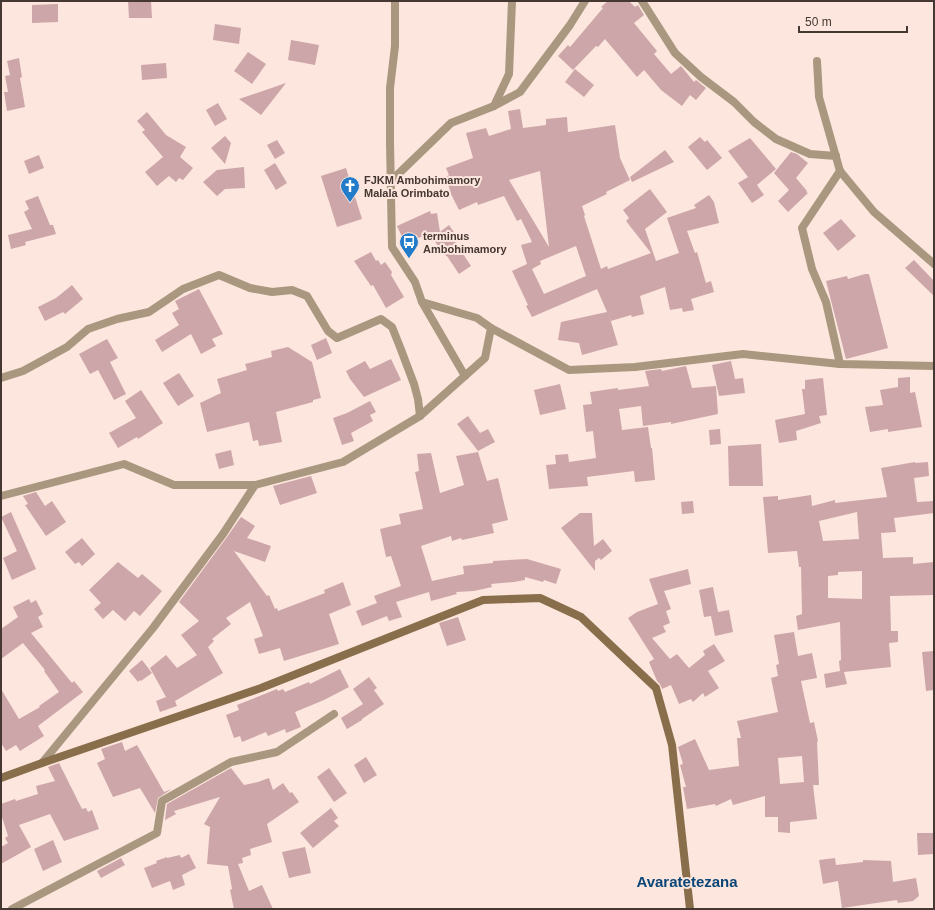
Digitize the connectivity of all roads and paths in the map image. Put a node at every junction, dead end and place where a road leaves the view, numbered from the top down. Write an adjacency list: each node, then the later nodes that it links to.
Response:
1 (395, 1): 9 (street)
2 (512, 1): 6 (street)
3 (585, 1): 6 (street)
4 (642, 1): 7 (street)
5 (817, 61): 7 (street)
6 (494, 106): 9 (street)
7 (836, 156): 8 (street)
8 (840, 171): 10 (street); 13 (street)
9 (390, 181): 11 (street)
10 (934, 264)
11 (422, 302): 12 (street); 15 (street)
12 (492, 328): 13 (street); 15 (street)
13 (840, 364): 14 (street)
14 (934, 366)
15 (465, 376): 17 (street)
16 (1, 378): 17 (street)
17 (420, 416): 18 (street)
18 (255, 485): 19 (street); 21 (street)
19 (1, 496)
20 (334, 714): 23 (street)
21 (42, 763): 22 (street); 24 (street)
22 (1, 778)
23 (12, 909)
24 (690, 909)

